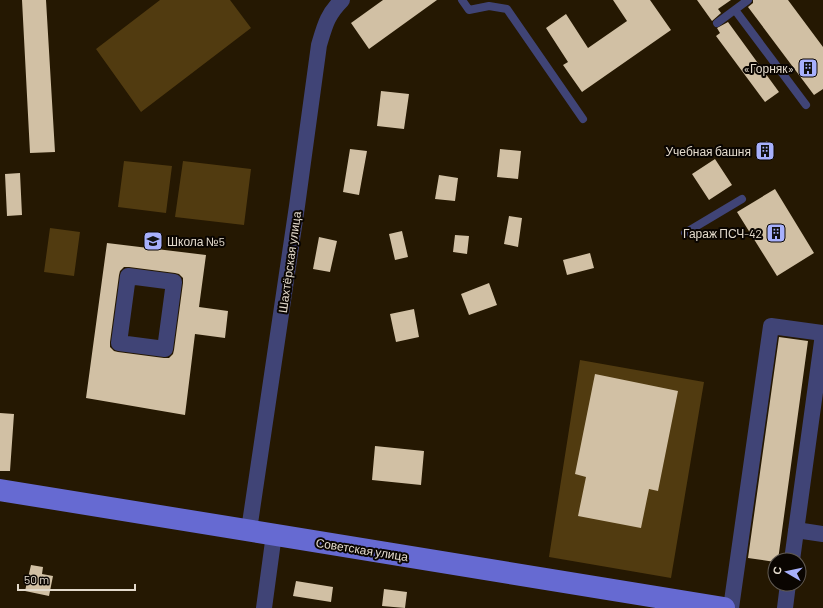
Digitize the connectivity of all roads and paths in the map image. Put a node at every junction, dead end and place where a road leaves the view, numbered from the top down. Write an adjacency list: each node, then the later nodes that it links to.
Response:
1 (342, 0): 13 (street, Шахтёрская улица)
2 (462, 0): 7 (lane)
3 (748, 0): 4 (lane)
4 (735, 10): 5 (lane); 6 (lane)
5 (717, 23)
6 (806, 105)
7 (583, 119)
8 (742, 199): 9 (lane)
9 (685, 233)
10 (823, 334): 14 (street); 21 (street)
11 (119, 343): 11 (street)
12 (0, 490): 13 (main road, Советская улица)
13 (249, 530): 15 (main road, Советская улица)
14 (796, 530): 16 (street); 17 (street)
15 (274, 534): 19 (main road, Советская улица); 20 (street)
16 (823, 534)
17 (793, 552)
18 (787, 592): 22 (street)
19 (712, 607)
20 (264, 608)
21 (731, 608)
22 (785, 608)

